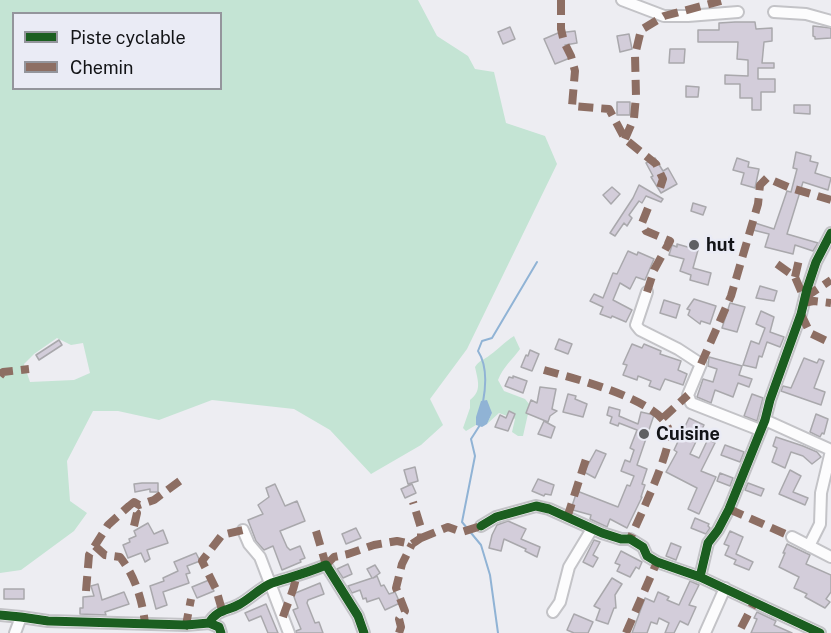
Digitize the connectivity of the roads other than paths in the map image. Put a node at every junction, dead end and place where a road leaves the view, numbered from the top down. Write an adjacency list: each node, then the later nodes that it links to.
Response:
1 (622, 0): 2 (street)
2 (738, 12)
3 (774, 12): 4 (street)
4 (831, 21)
5 (831, 233): 7 (street)
6 (647, 292): 7 (street)
7 (763, 425): 8 (street); 15 (street)
8 (831, 451): 13 (street)
9 (481, 526): 10 (street)
10 (592, 529): 15 (street); 18 (street)
11 (243, 530): 16 (street)
12 (792, 537): 13 (street)
13 (809, 546): 14 (street)
14 (831, 556)
15 (700, 577): 17 (street)
16 (270, 584): 21 (street); 26 (street); 27 (street)
17 (725, 588): 28 (street); 29 (street)
18 (553, 612)
19 (0, 615): 20 (street)
20 (21, 616): 22 (street); 24 (street)
21 (209, 623): 23 (street); 25 (street)
22 (81, 628): 23 (street)
23 (155, 628)
24 (15, 633)
25 (221, 633)
26 (289, 633)
27 (364, 633)
28 (705, 633)
29 (820, 633)

